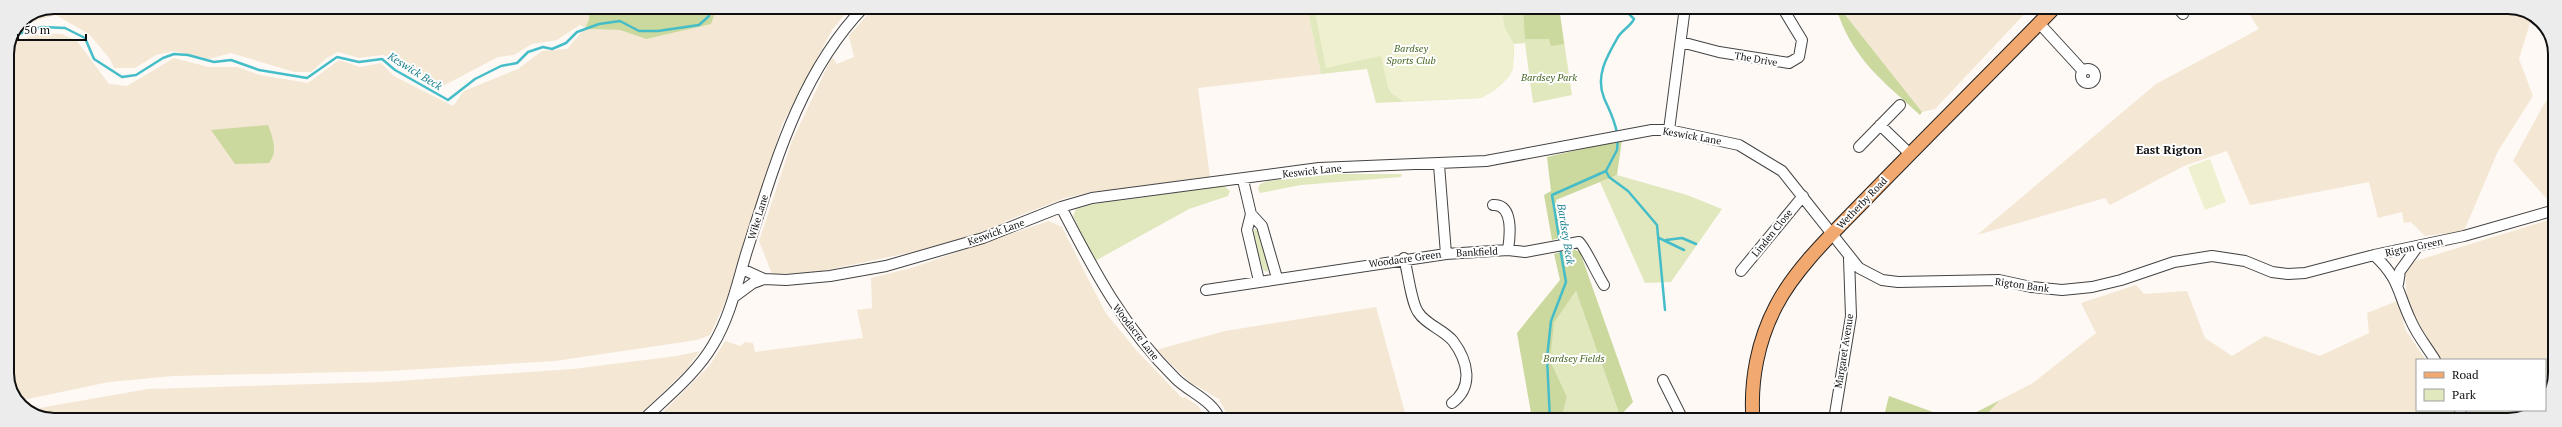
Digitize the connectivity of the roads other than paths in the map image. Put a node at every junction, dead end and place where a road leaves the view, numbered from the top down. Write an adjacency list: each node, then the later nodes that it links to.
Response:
1 (858, 14): 27 (street, Wike Lane)
2 (1684, 14): 6 (street)
3 (1786, 14): 6 (street, The Drive)
4 (2048, 14): 5 (main road, Wetherby Road)
5 (2039, 23): 7 (street); 12 (main road, Wetherby Road)
6 (1681, 42): 10 (street)
7 (2083, 71)
8 (1900, 105): 9 (street)
9 (1880, 125): 11 (street); 12 (street)
10 (1669, 130): 13 (street, Keswick Lane); 15 (street, Keswick Lane)
11 (1858, 147)
12 (1910, 154): 20 (main road, Wetherby Road)
13 (1439, 165): 14 (street, Keswick Lane); 23 (street, Woodacre Green)
14 (1243, 180): 17 (street, Keswick Lane); 19 (street)
15 (1803, 196): 20 (street, Keswick Lane); 28 (street, Linden Close)
16 (1493, 205): 22 (street, Bankfield)
17 (1061, 207): 31 (street, Keswick Lane); 41 (street, Woodacre Lane)
18 (2548, 212): 21 (street, Rigton Green)
19 (1251, 214): 30 (street); 32 (street)
20 (1832, 234): 26 (street, Rigton Bank); 43 (main road, Wetherby Road)
21 (2418, 246): 24 (street, Rigton Green); 33 (street)
22 (1508, 250): 23 (street, Bankfield); 34 (street, Bankfield)
23 (1446, 254): 25 (street, Woodacre Green)
24 (2374, 255): 29 (street, Rigton Green); 33 (street)
25 (1404, 258): 30 (street, Woodacre Green); 39 (street)
26 (1849, 258): 29 (street, Rigton Bank); 44 (street, Margaret Avenue)
27 (742, 269): 31 (street, Keswick Lane); 36 (street, Wike Lane)
28 (1741, 271)
29 (2272, 272)
30 (1277, 278): 32 (street, Woodacre Green)
31 (764, 279): 36 (street, Keswick Lane)
32 (1259, 281): 35 (street, Woodacre Green)
33 (2398, 284): 37 (street)
34 (1604, 285)
35 (1206, 290)
36 (734, 297): 40 (street, Wike Lane)
37 (2434, 359)
38 (1663, 380): 42 (street)
39 (1452, 402)
40 (650, 413)
41 (1216, 413)
42 (1680, 413)
43 (1753, 413)
44 (1835, 413)

